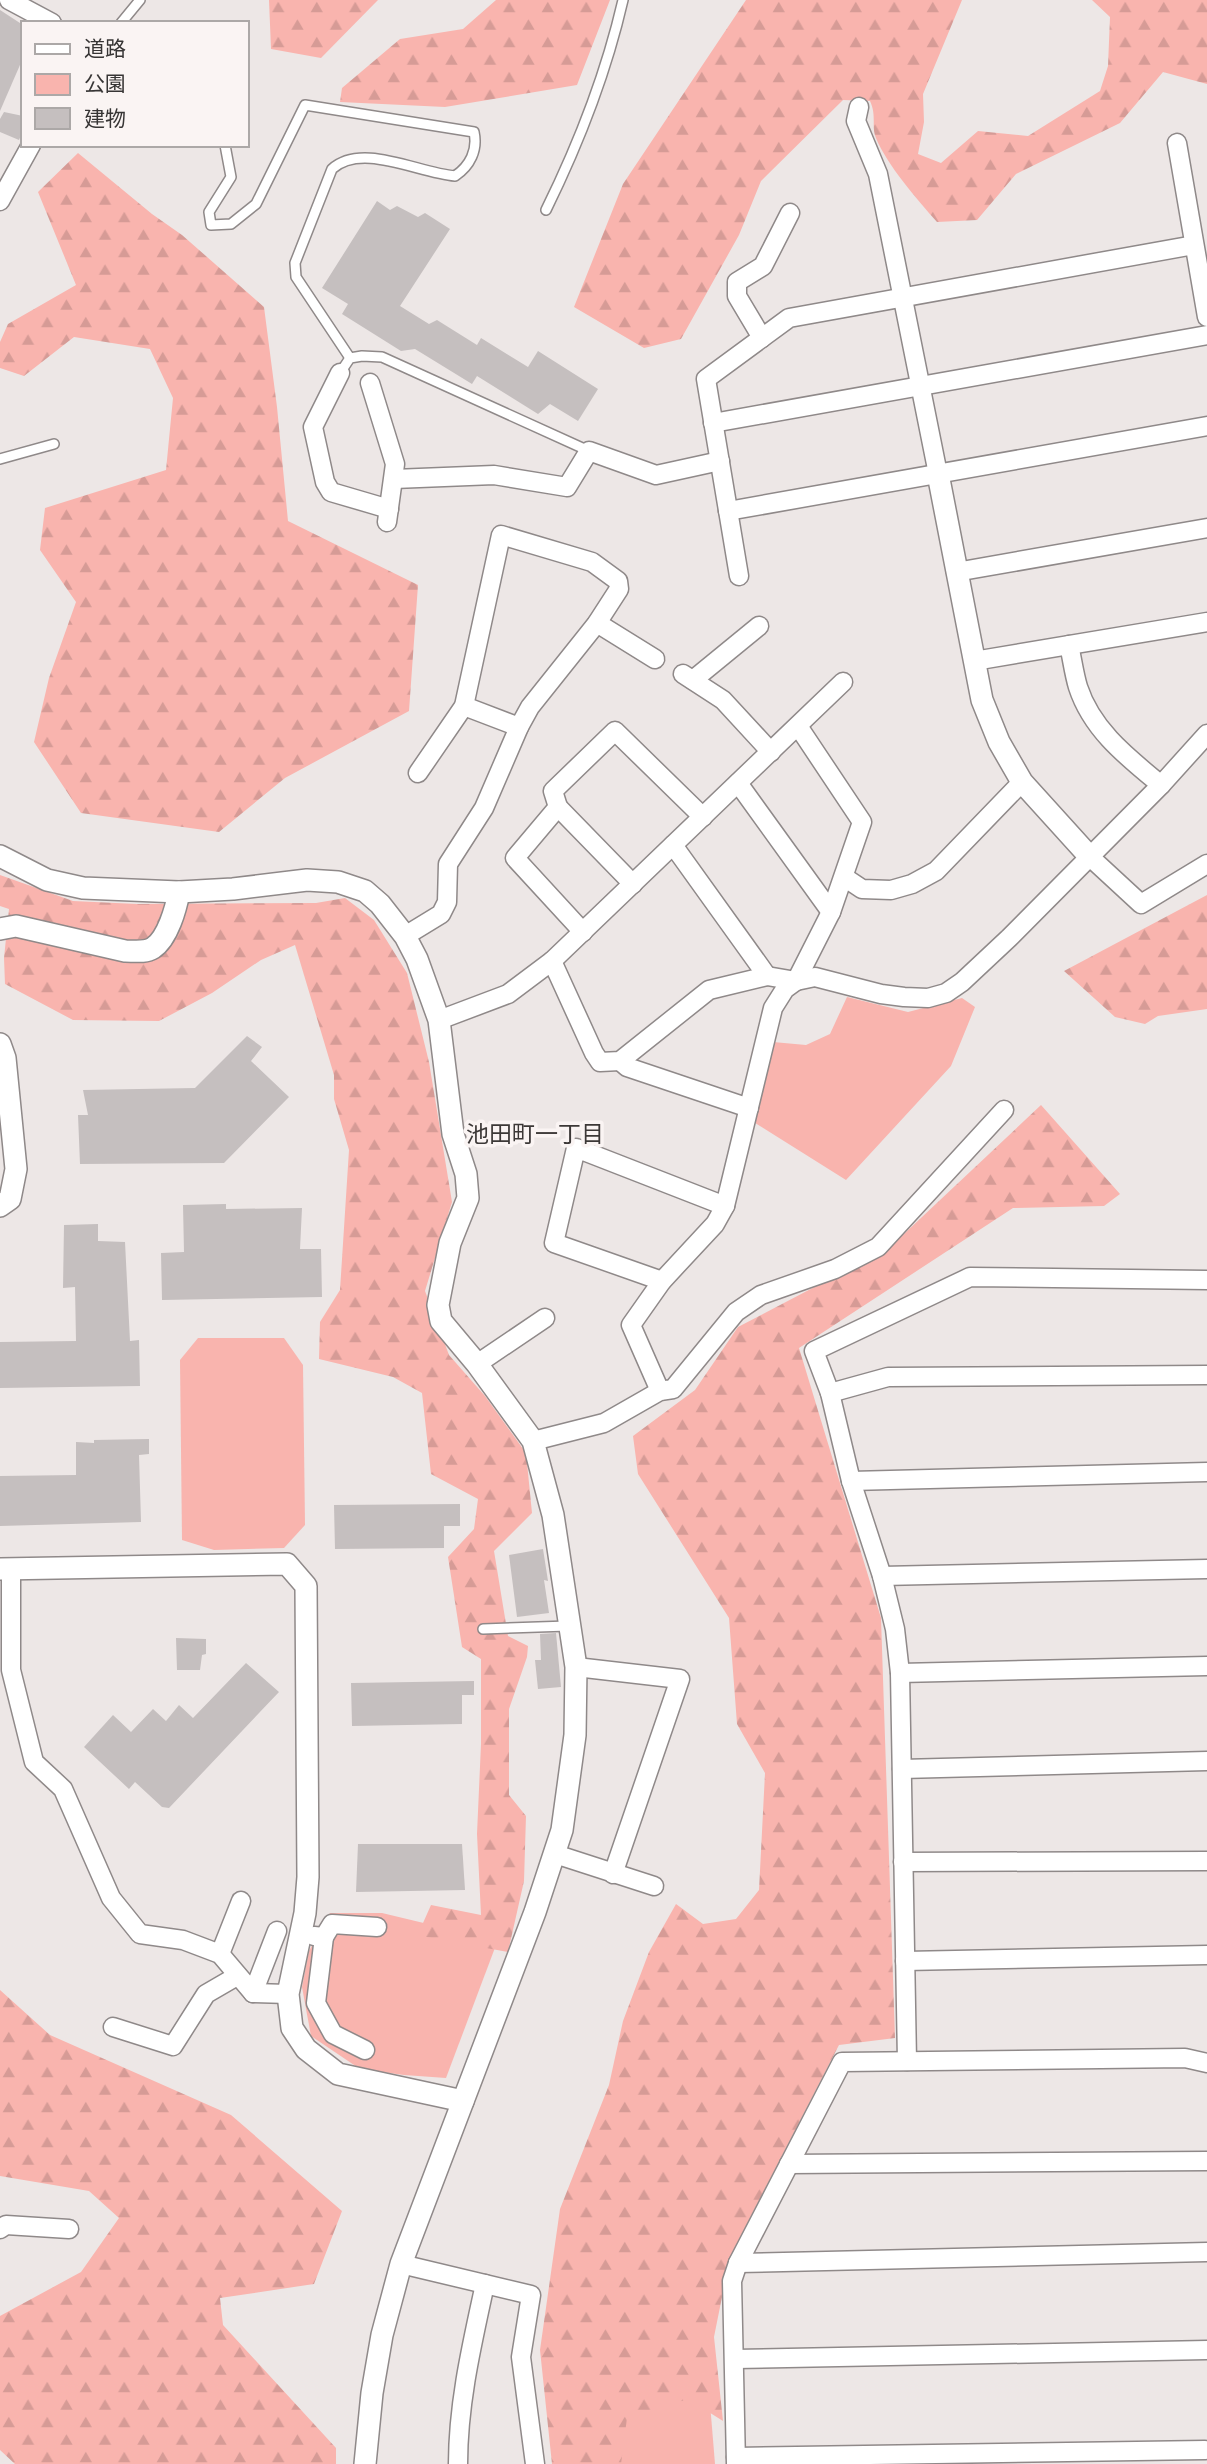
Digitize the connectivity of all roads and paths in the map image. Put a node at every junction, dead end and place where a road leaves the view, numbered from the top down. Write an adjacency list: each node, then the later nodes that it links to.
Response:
1 (9, 0): 4 (street)
2 (140, 0): 5 (lane)
3 (623, 0): 11 (lane)
4 (48, 21)
5 (123, 21)
6 (859, 107): 14 (street)
7 (1177, 144): 13 (street)
8 (30, 147): 10 (street)
9 (225, 147): 18 (lane)
10 (0, 201)
11 (546, 210)
12 (790, 213): 17 (street)
13 (1194, 245): 14 (street); 15 (street)
14 (904, 299): 17 (street); 20 (street)
15 (1207, 317)
16 (1207, 335): 20 (street)
17 (762, 338): 21 (street)
18 (345, 365): 24 (lane); 28 (street)
19 (370, 383): 28 (street)
20 (921, 386): 21 (street); 27 (street)
21 (713, 423): 26 (street)
22 (1207, 426): 27 (street)
23 (54, 444): 25 (lane)
24 (589, 451): 26 (street); 28 (street)
25 (0, 458)
26 (720, 461): 29 (street)
27 (938, 474): 29 (street); 31 (street)
28 (394, 479)
29 (728, 511): 32 (street)
30 (1207, 528): 31 (street)
31 (956, 572): 38 (street)
32 (739, 576)
33 (1207, 622): 36 (street)
34 (597, 623): 37 (street); 40 (street); 42 (street)
35 (759, 626): 44 (street)
36 (1069, 645): 38 (street); 48 (street)
37 (655, 659)
38 (974, 661): 46 (street)
39 (843, 682): 41 (street)
40 (464, 706): 42 (street); 45 (street)
41 (798, 726): 44 (street); 55 (street)
42 (519, 727): 61 (street)
43 (1207, 734): 48 (street)
44 (771, 752): 47 (street)
45 (418, 773)
46 (1022, 782): 53 (street); 55 (street)
47 (738, 783): 50 (street); 58 (street)
48 (1161, 785): 53 (street)
49 (558, 807): 50 (street); 56 (street); 60 (street)
50 (703, 817): 51 (street)
51 (673, 845): 56 (street); 63 (street)
52 (0, 856): 57 (street)
53 (1089, 856): 54 (street); 64 (street)
54 (1207, 864)
55 (844, 877): 58 (street)
56 (633, 884): 60 (street)
57 (179, 891): 59 (street); 61 (street)
58 (831, 912): 64 (street)
59 (0, 929)
60 (583, 932): 62 (street)
61 (405, 936): 65 (street)
62 (552, 961): 65 (street); 67 (street)
63 (767, 976): 64 (street); 67 (street)
64 (796, 981): 68 (street)
65 (439, 1020): 75 (street)
66 (0, 1044): 70 (street)
67 (620, 1062): 68 (street)
68 (749, 1108): 71 (street)
69 (1004, 1110): 77 (street)
70 (0, 1206)
71 (725, 1206): 73 (street); 73 (street)
72 (1207, 1280): 78 (street)
73 (662, 1281): 77 (street)
74 (545, 1318): 75 (street)
75 (477, 1364): 79 (street)
76 (1207, 1375): 78 (street)
77 (660, 1391): 79 (street)
78 (830, 1393): 81 (street)
79 (533, 1441): 85 (street)
80 (1207, 1472): 81 (street)
81 (851, 1481): 84 (street)
82 (6, 1568): 100 (street); 102 (street)
83 (1207, 1569): 84 (street)
84 (882, 1576): 89 (street)
85 (570, 1626): 86 (lane); 88 (street)
86 (483, 1629)
87 (1207, 1666): 89 (street)
88 (576, 1667): 92 (street); 95 (street)
89 (900, 1673): 91 (street)
90 (1207, 1761): 91 (street)
91 (902, 1769): 94 (street)
92 (555, 1854): 95 (street); 112 (street)
93 (1207, 1861): 94 (street)
94 (903, 1862): 104 (street)
95 (613, 1874): 96 (street)
96 (654, 1886)
97 (241, 1901): 102 (street)
98 (377, 1927): 101 (street)
99 (277, 1931): 106 (street)
100 (300, 1934): 101 (street); 107 (street)
101 (324, 1937): 109 (street)
102 (220, 1954): 105 (street)
103 (1207, 1955): 104 (street)
104 (905, 1961): 110 (street)
105 (237, 1976): 106 (street); 108 (street)
106 (253, 1993): 107 (street)
107 (288, 1994): 112 (street)
108 (113, 2026)
109 (365, 2050)
110 (907, 2061): 111 (street); 114 (street)
111 (1207, 2063)
112 (463, 2101): 119 (street)
113 (1207, 2161): 114 (street)
114 (789, 2164): 118 (street)
115 (0, 2229): 116 (street)
116 (69, 2229)
117 (1207, 2252): 118 (street)
118 (738, 2263): 122 (street)
119 (401, 2264): 120 (street); 125 (street)
120 (485, 2284): 126 (street); 127 (street)
121 (1207, 2350): 122 (street)
122 (734, 2359): 124 (street)
123 (1202, 2454): 124 (street)
124 (736, 2460)
125 (365, 2464)
126 (458, 2464)
127 (535, 2464)

